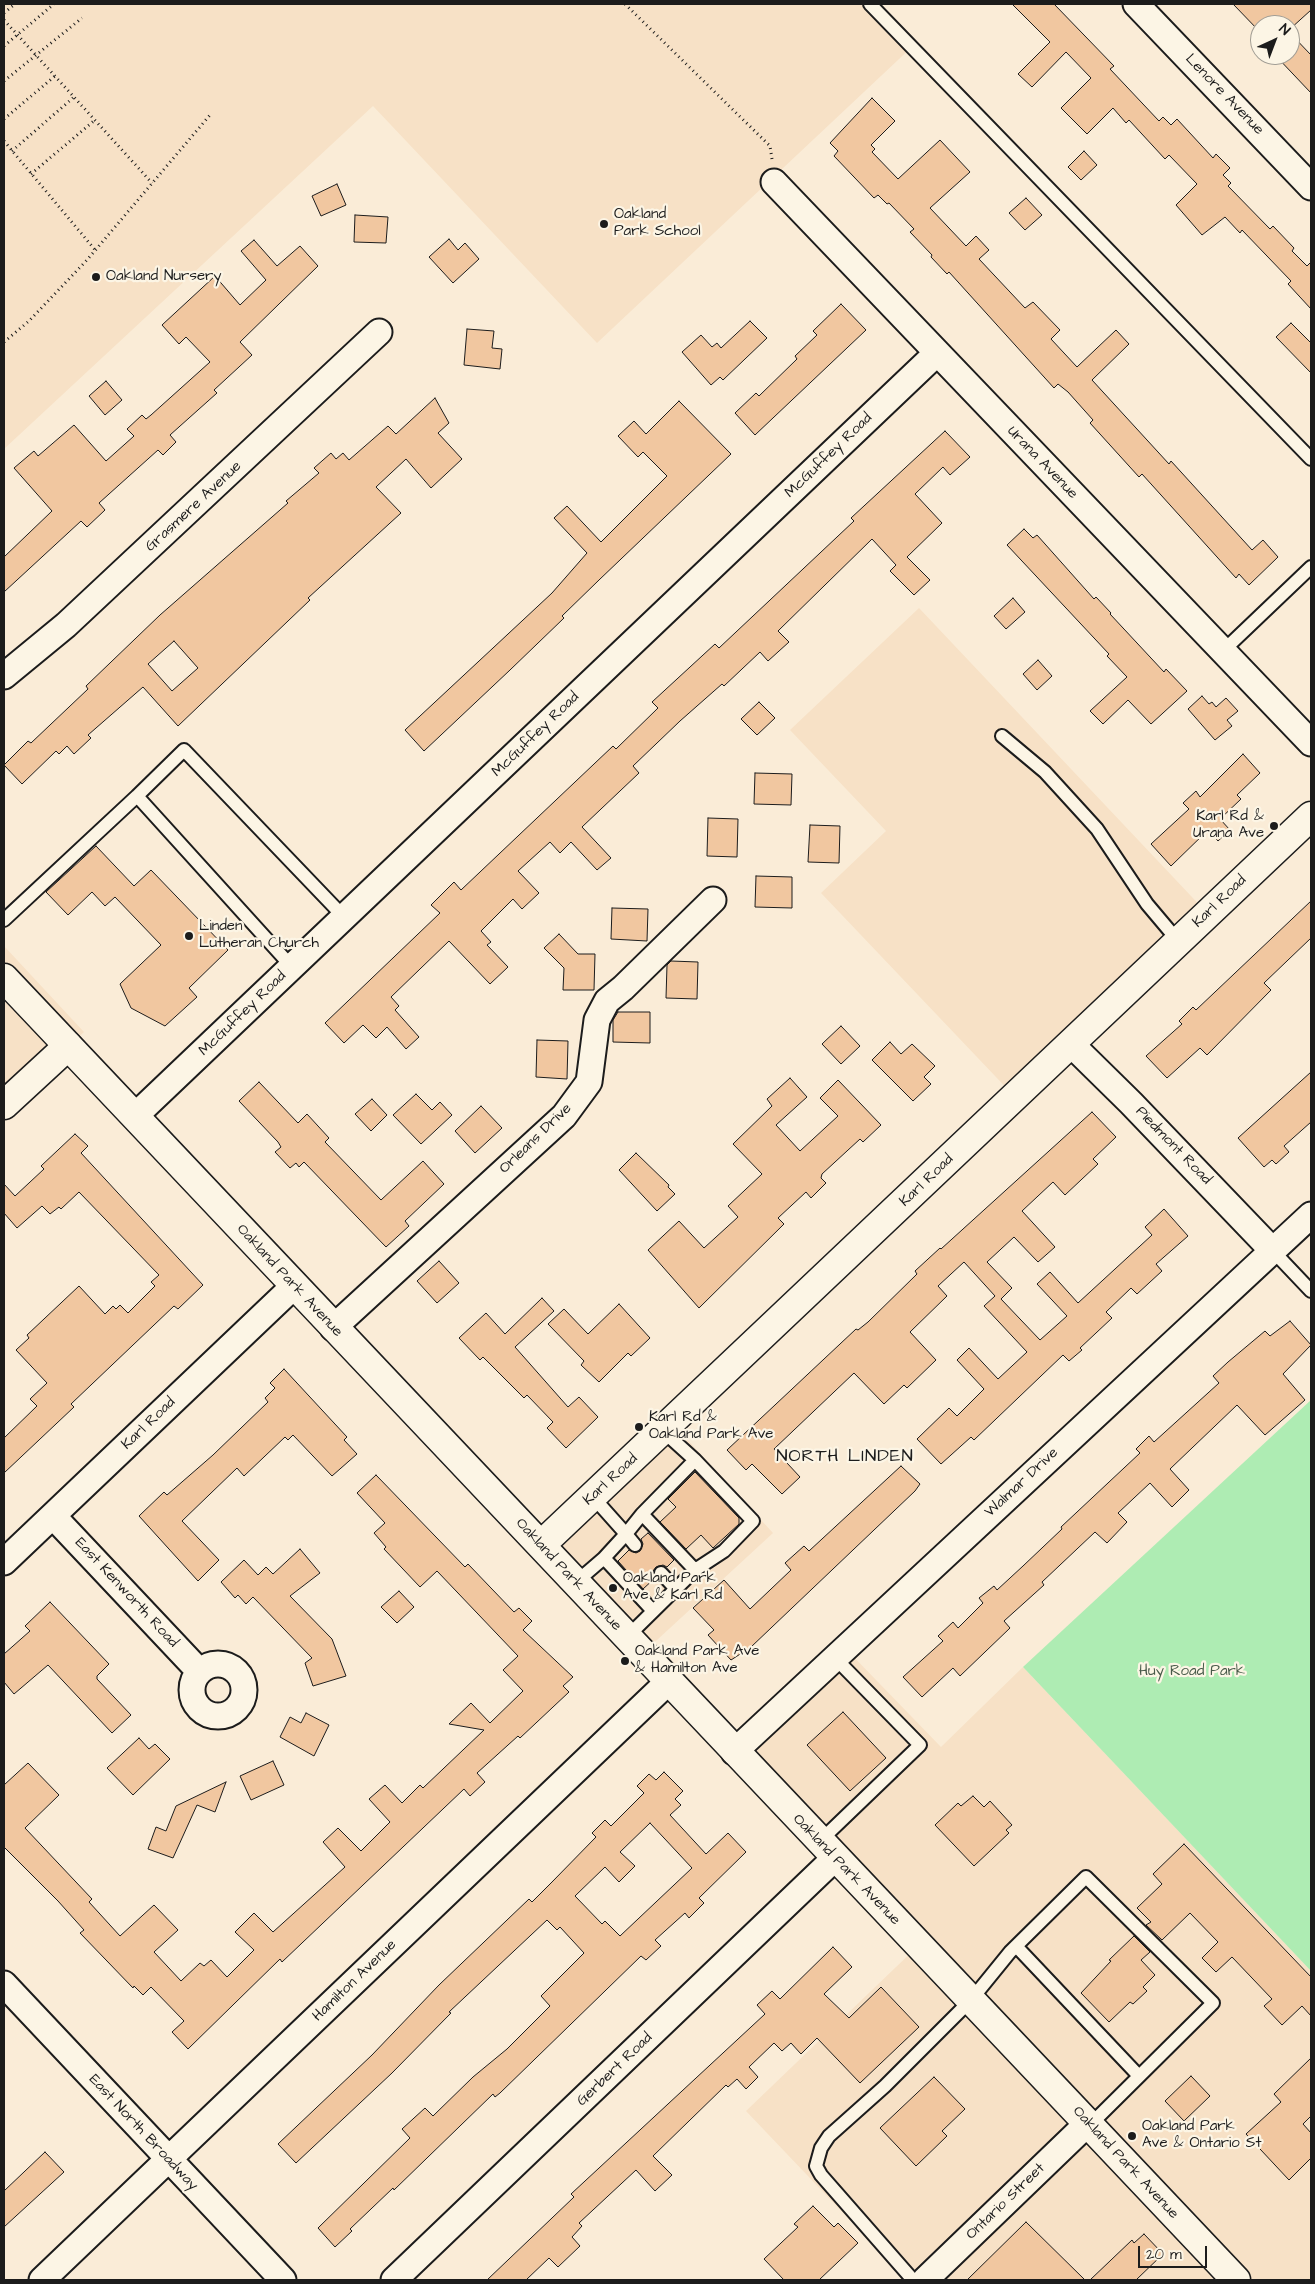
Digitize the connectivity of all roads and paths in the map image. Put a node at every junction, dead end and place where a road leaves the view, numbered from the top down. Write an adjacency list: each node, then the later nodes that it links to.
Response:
1 (15, 4): 6 (path)
2 (54, 4): 9 (path)
3 (625, 4): 21 (path)
4 (870, 4): 28 (lane)
5 (1136, 4): 23 (street, Lenore Avenue)
6 (4, 13)
7 (82, 18): 11 (path)
8 (4, 20): 9 (path)
9 (17, 35): 10 (path); 11 (path)
10 (4, 46)
11 (36, 55): 12 (path); 13 (path)
12 (55, 76): 14 (path); 16 (path)
13 (4, 81)
14 (74, 97): 17 (path); 19 (path)
15 (210, 115): 22 (path)
16 (4, 119)
17 (95, 120): 20 (path); 22 (path)
18 (4, 141): 19 (path)
19 (12, 151): 20 (path)
20 (31, 174): 24 (path)
21 (774, 182): 27 (street, Urana Avenue)
22 (152, 183): 24 (path)
23 (1311, 187)
24 (96, 250): 26 (path)
25 (379, 332): 31 (street, Grasmere Avenue)
26 (4, 342)
27 (937, 353): 30 (street, Urana Avenue); 37 (street, McGuffey Road)
28 (1311, 460)
29 (1311, 567): 30 (lane)
30 (1222, 651): 33 (street, Urana Avenue)
31 (4, 676)
32 (1002, 736): 39 (lane)
33 (1311, 743)
34 (137, 796): 37 (lane); 38 (lane); 40 (lane)
35 (1311, 816): 39 (main road, Karl Road)
36 (713, 900): 50 (street, Orleans Drive)
37 (344, 917): 40 (street, McGuffey Road)
38 (4, 920)
39 (1179, 942): 42 (main road, Karl Road)
40 (292, 967): 45 (street, McGuffey Road)
41 (4, 978): 43 (main road, Oakland Park Avenue)
42 (1071, 1044): 47 (street, Piedmont Road); 51 (main road, Karl Road)
43 (68, 1046): 44 (main road); 45 (main road, Oakland Park Avenue)
44 (4, 1105)
45 (135, 1116): 48 (main road, Oakland Park Avenue)
46 (1311, 1215): 47 (street, Walmar Drive)
47 (1273, 1251): 49 (lane); 67 (street, Walmar Drive)
48 (294, 1286): 50 (main road, Oakland Park Avenue); 55 (street, Karl Road)
49 (1311, 1291)
50 (333, 1328): 57 (main road, Oakland Park Avenue)
51 (663, 1431): 52 (lane); 53 (main road, Karl Road)
52 (695, 1460): 54 (lane); 61 (lane)
53 (593, 1497): 56 (lane); 57 (main road, Karl Road)
54 (642, 1514): 56 (lane); 61 (lane)
55 (52, 1516): 60 (street, Karl Road); 68 (street, East Kenworth Road)
56 (626, 1534): 58 (lane); 59 (lane)
57 (541, 1545): 63 (main road, Oakland Park Avenue)
58 (635, 1545)
59 (604, 1558): 63 (lane); 65 (lane)
60 (4, 1562)
61 (695, 1570): 64 (lane)
62 (661, 1573): 64 (lane)
63 (575, 1582): 66 (main road, Oakland Park Avenue)
64 (676, 1589): 65 (lane)
65 (653, 1611): 66 (lane)
66 (626, 1638): 69 (main road, Oakland Park Avenue)
67 (835, 1658): 70 (street, Walmar Drive); 71 (lane)
68 (200, 1671)
69 (668, 1682): 70 (main road, Oakland Park Avenue); 77 (street, Hamilton Avenue)
70 (734, 1752): 71 (main road, Oakland Park Avenue)
71 (827, 1850): 74 (main road, Oakland Park Avenue); 81 (street, Gerbert Road)
72 (1016, 1946): 74 (lane); 75 (lane); 75 (lane)
73 (4, 1984): 77 (street, East North Broadway)
74 (971, 2000): 76 (main road, Oakland Park Avenue); 82 (lane)
75 (1140, 2076): 76 (lane)
76 (1089, 2124): 78 (main road, Oakland Park Avenue); 83 (street, Ontario Street)
77 (169, 2160): 79 (street, Hamilton Avenue); 80 (street, East North Broadway)
78 (1225, 2277)
79 (42, 2280)
80 (283, 2280)
81 (394, 2280)
82 (913, 2280)
83 (925, 2280)

